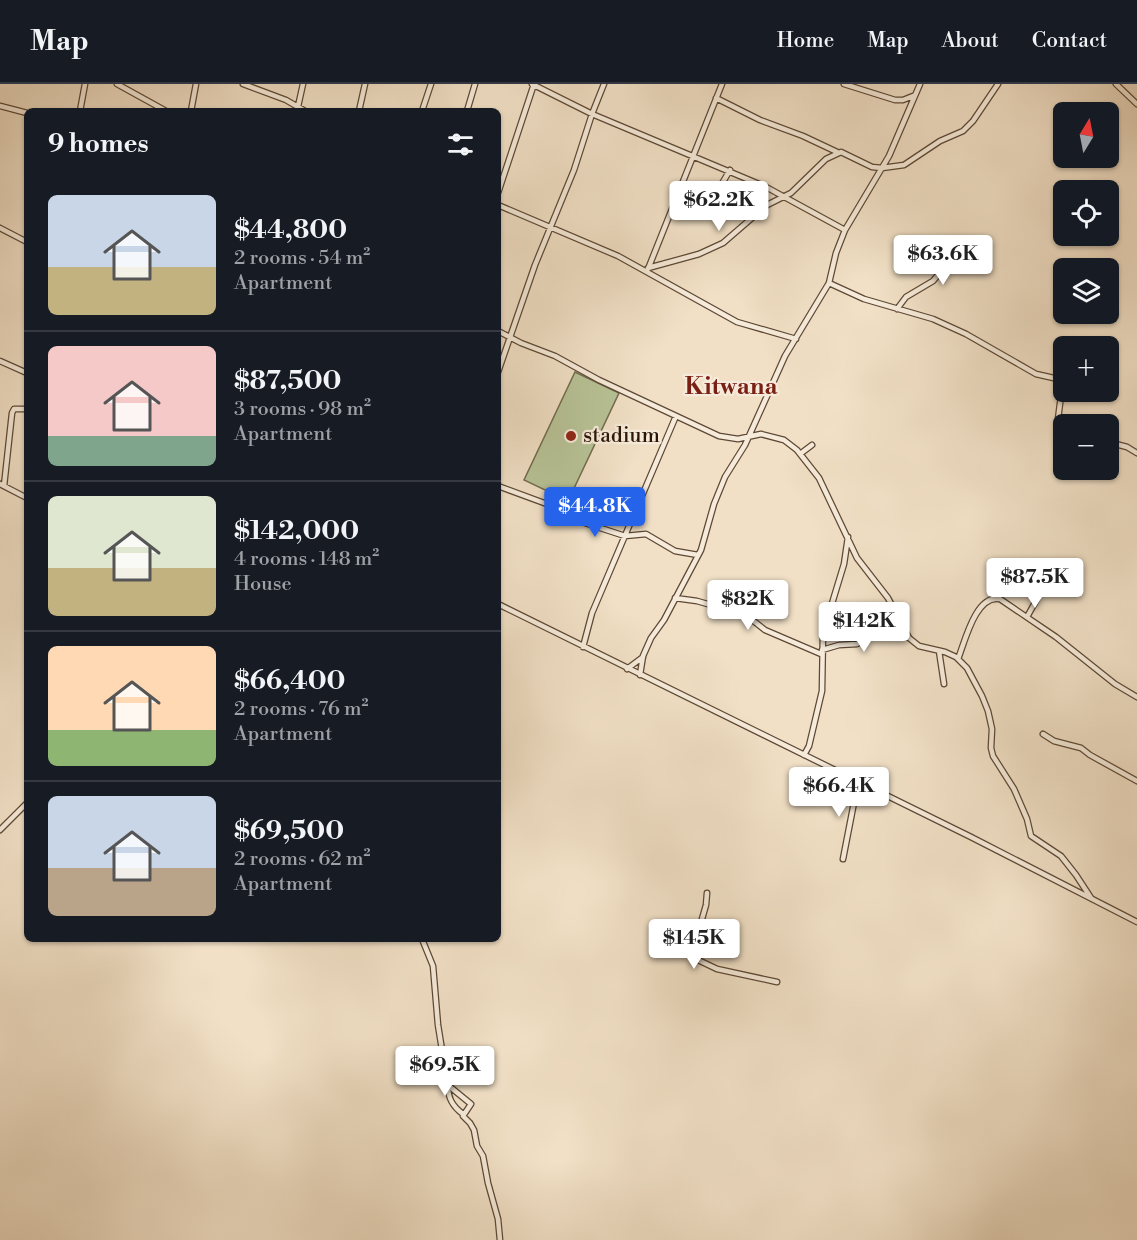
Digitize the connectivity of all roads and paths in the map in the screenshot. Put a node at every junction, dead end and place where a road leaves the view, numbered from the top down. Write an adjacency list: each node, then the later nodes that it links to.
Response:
1 (85, 84): 20 (street)
2 (117, 84): 21 (street)
3 (196, 84): 22 (street)
4 (243, 84): 23 (street)
5 (303, 84): 23 (street)
6 (365, 84): 24 (street)
7 (431, 84): 25 (street)
8 (475, 84): 26 (street)
9 (533, 84): 28 (street); 33 (street)
10 (604, 84): 28 (street)
11 (722, 84): 17 (street)
12 (844, 84): 16 (street)
13 (920, 84): 16 (street)
14 (998, 84): 31 (street)
15 (1116, 84): 18 (street)
16 (914, 95): 31 (street)
17 (716, 98): 29 (street); 30 (street)
18 (1137, 104)
19 (0, 106): 27 (street)
20 (81, 108)
21 (161, 108)
22 (192, 108)
23 (297, 108)
24 (360, 108)
25 (423, 108)
26 (468, 108)
27 (24, 112)
28 (592, 114): 30 (street); 38 (street)
29 (837, 152): 31 (street); 35 (street)
30 (693, 155): 32 (street); 42 (street)
31 (882, 168): 39 (street)
32 (730, 170): 34 (street); 35 (street)
33 (501, 184)
34 (714, 197)
35 (785, 197): 39 (street); 42 (street)
36 (501, 206): 38 (street)
37 (0, 228): 40 (street)
38 (550, 228): 42 (street); 46 (street)
39 (845, 230): 43 (street)
40 (24, 240)
41 (961, 245): 44 (street)
42 (647, 270): 47 (street)
43 (829, 283): 44 (street); 47 (street)
44 (897, 309): 52 (street)
45 (501, 332): 46 (street)
46 (511, 336): 49 (street); 53 (street)
47 (796, 339): 54 (street)
48 (0, 361): 50 (street)
49 (501, 364)
50 (24, 372)
51 (24, 409): 59 (street)
52 (1059, 414)
53 (676, 416): 54 (street); 62 (street)
54 (748, 436): 58 (street); 64 (street)
55 (1119, 445): 57 (street)
56 (812, 446): 58 (street)
57 (1137, 453)
58 (800, 454): 63 (street)
59 (2, 485): 61 (street)
60 (501, 487): 62 (street)
61 (24, 496)
62 (625, 536): 64 (street); 70 (street)
63 (848, 537): 69 (street); 72 (street)
64 (698, 555): 65 (street)
65 (675, 598): 72 (street); 73 (street)
66 (1037, 599): 68 (street)
67 (501, 606): 70 (street)
68 (1027, 617): 74 (street); 78 (street)
69 (908, 635): 71 (street); 72 (street)
70 (583, 647): 75 (street)
71 (939, 651): 74 (street); 77 (street)
72 (821, 652): 80 (street)
73 (643, 657): 75 (street); 76 (street)
74 (958, 659): 87 (street)
75 (627, 669): 76 (street)
76 (640, 675): 80 (street)
77 (944, 684)
78 (1137, 697)
79 (1043, 734): 81 (street)
80 (804, 755): 82 (street)
81 (1137, 781)
82 (858, 782): 85 (street); 87 (street)
83 (24, 806): 84 (street)
84 (0, 830)
85 (843, 859)
86 (706, 893): 90 (street)
87 (1091, 898): 88 (street)
88 (1137, 922)
89 (423, 942): 91 (street)
90 (777, 982)
91 (448, 1083): 92 (street); 92 (street)
92 (463, 1114): 93 (street)
93 (500, 1240)

